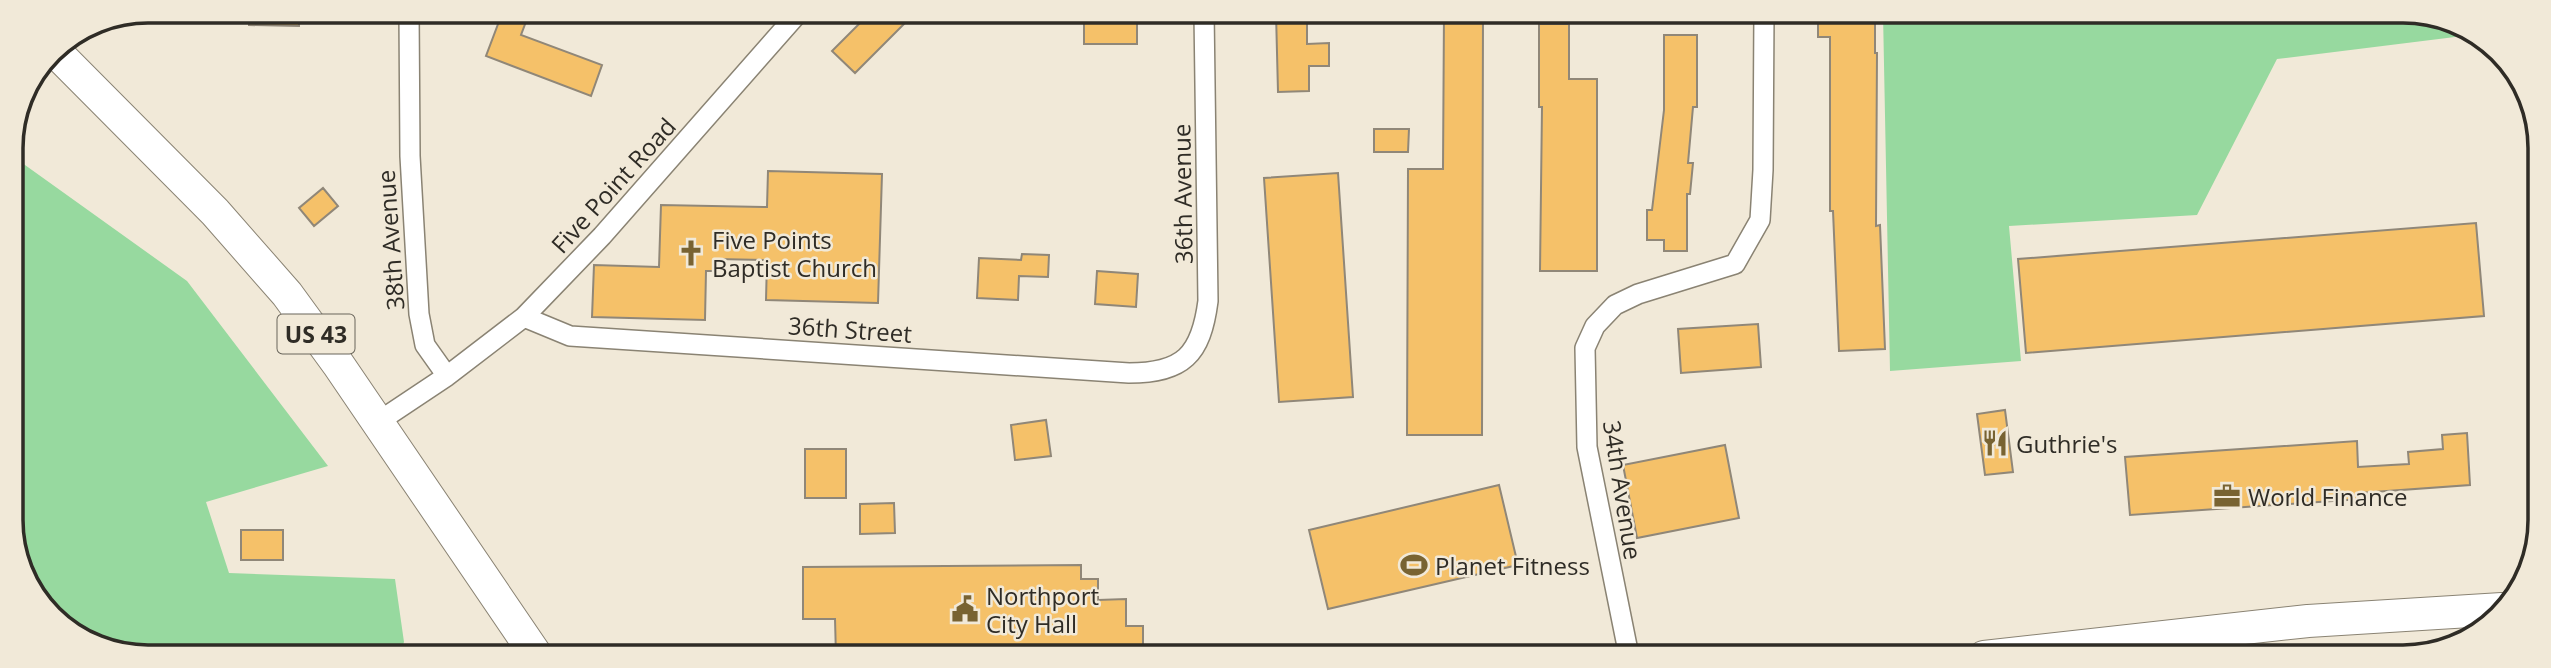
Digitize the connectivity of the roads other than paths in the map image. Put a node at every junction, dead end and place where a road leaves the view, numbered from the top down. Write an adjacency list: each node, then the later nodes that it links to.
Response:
1 (409, 23): 8 (street, 38th Avenue)
2 (789, 23): 6 (street, Five Point Road)
3 (1204, 23): 7 (street, 36th Avenue)
4 (1764, 23): 12 (street, 34th Avenue)
5 (61, 57): 9 (highway, US 43)
6 (524, 317): 7 (street, 36th Street); 8 (street, Five Point Road)
7 (1177, 366)
8 (447, 376): 9 (street)
9 (378, 422): 11 (highway, US 43)
10 (2491, 610): 13 (highway)
11 (529, 645)
12 (1627, 645)
13 (2107, 645)

